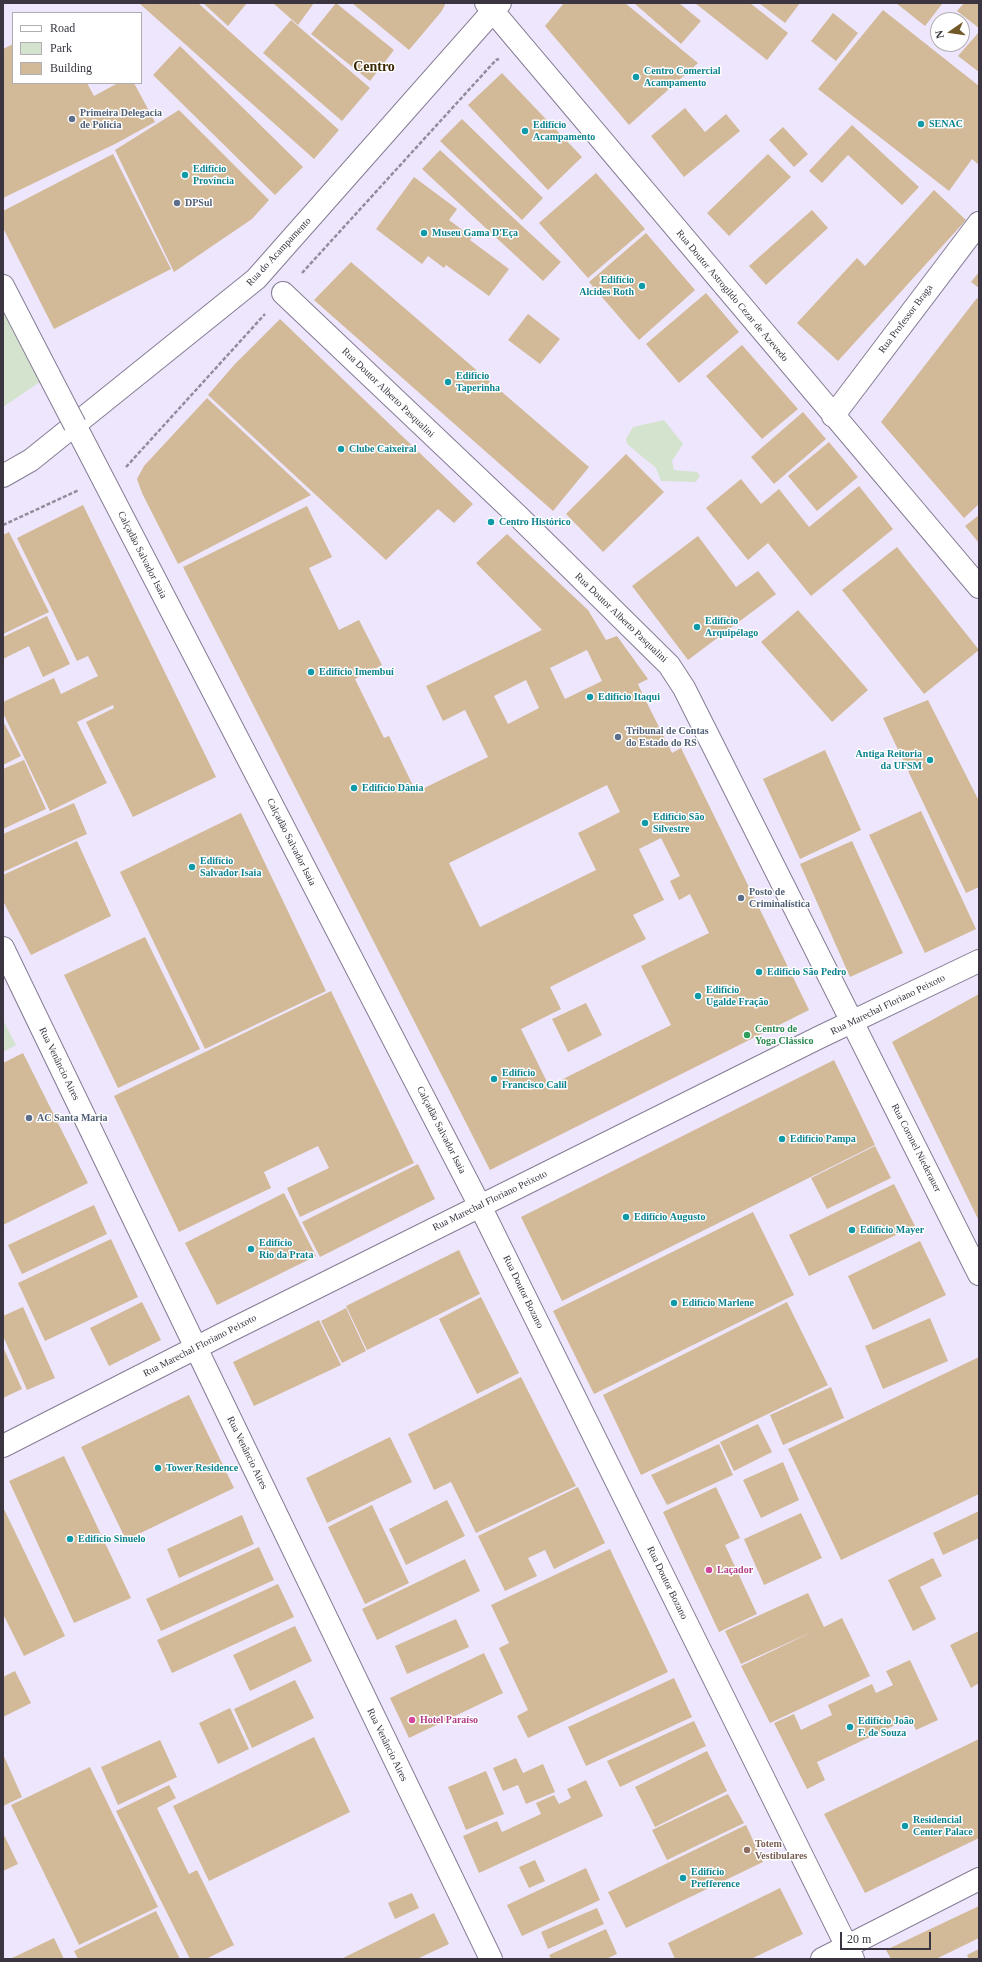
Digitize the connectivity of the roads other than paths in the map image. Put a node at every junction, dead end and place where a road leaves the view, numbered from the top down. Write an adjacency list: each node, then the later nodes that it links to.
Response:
1 (493, 6): 5 (street, Rua Doutor Astrogildo Cezar de Azevedo); 6 (street, Rua do Acampamento)
2 (979, 223): 5 (street, Rua Professor Braga)
3 (3, 286): 11 (street, Calçadão Salvador Isaia, bridge)
4 (283, 293): 10 (street, Rua Doutor Alberto Pasqualini)
5 (833, 416): 7 (street, Rua Doutor Astrogildo Cezar de Azevedo)
6 (3, 476)
7 (979, 587)
8 (3, 948): 13 (street, Rua Venâncio Aires)
9 (979, 961): 10 (street, Rua Marechal Floriano Peixoto)
10 (852, 1022): 11 (street, Rua Marechal Floriano Peixoto); 12 (street, Rua Coronel Niederauer)
11 (480, 1206): 13 (street, Rua Marechal Floriano Peixoto); 16 (street, Rua Doutor Bozano)
12 (979, 1274)
13 (196, 1347): 14 (street, Rua Marechal Floriano Peixoto); 17 (street, Rua Venâncio Aires)
14 (3, 1446)
15 (979, 1879): 16 (street)
16 (850, 1953): 18 (street)
17 (491, 1959)
18 (822, 1959)

